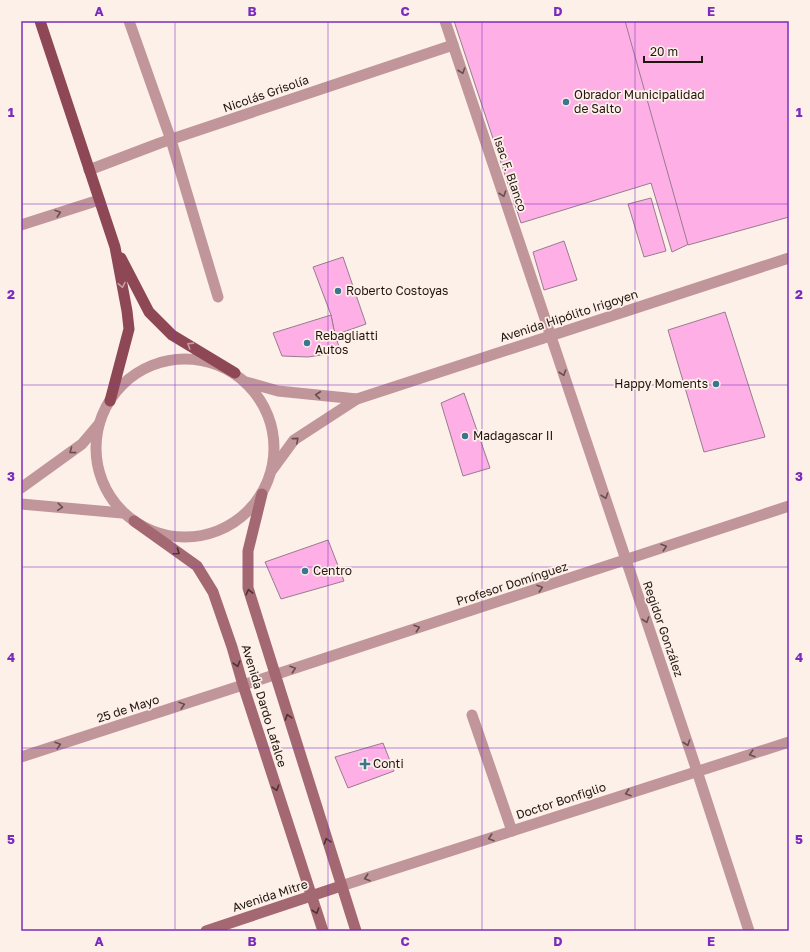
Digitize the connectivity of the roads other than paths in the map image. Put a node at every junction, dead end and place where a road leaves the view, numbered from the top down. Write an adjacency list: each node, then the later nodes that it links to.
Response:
1 (40, 21): 6 (main road)
2 (129, 21): 5 (street)
3 (445, 21): 4 (street, Isac F. Blanco)
4 (453, 45): 5 (street, Nicolás Grisolía); 12 (street, Isac F. Blanco, one-way to 12)
5 (171, 140): 6 (street, Nicolás Grisolía); 11 (street)
6 (89, 170): 7 (main road)
7 (98, 200): 8 (street, one-way to 7); 9 (main road)
8 (21, 226)
9 (115, 247): 13 (main road, one-way to 9); 16 (main road, one-way to 16)
10 (789, 258): 12 (street, Avenida Hipólito Irigoyen)
11 (218, 297)
12 (551, 336): 15 (street, Avenida Hipólito Irigoyen); 25 (street, Regidor González, one-way to 25)
13 (235, 373): 14 (street); 16 (street)
14 (246, 382): 15 (street, Avenida Hipólito Irigoyen, one-way to 14); 18 (street)
15 (357, 399): 18 (street, Avenida Hipólito Irigoyen, one-way to 15)
16 (110, 401): 17 (street)
17 (99, 424): 19 (street, one-way to 19); 23 (street)
18 (272, 470): 20 (street)
19 (21, 488)
20 (262, 494): 24 (street); 26 (main road, Avenida Dardo Lafalce, one-way to 20)
21 (21, 504): 23 (street, one-way to 23)
22 (789, 506): 25 (street, Profesor Domínguez, one-way to 22)
23 (122, 513): 24 (street)
24 (134, 522): 27 (main road, Avenida Dardo Lafalce, one-way to 27)
25 (626, 560): 26 (street, Profesor Domínguez, one-way to 25); 31 (street, Regidor González, one-way to 31)
26 (274, 675): 27 (street, Profesor Domínguez); 33 (main road, Avenida Dardo Lafalce, one-way to 26)
27 (243, 685): 30 (street, 25 de Mayo, one-way to 27); 34 (main road, Avenida Dardo Lafalce, one-way to 34)
28 (472, 715): 32 (street)
29 (789, 742): 31 (street, Doctor Bonfiglio, one-way to 31)
30 (21, 757)
31 (697, 771): 32 (street, Doctor Bonfiglio, one-way to 32); 38 (street, Regidor González)
32 (512, 831): 33 (street, Doctor Bonfiglio, one-way to 33)
33 (341, 886): 34 (main road, Avenida Mitre); 37 (main road, Avenida Dardo Lafalce)
34 (311, 896): 35 (main road, Avenida Mitre); 36 (main road, Avenida Dardo Lafalce, one-way to 36)
35 (206, 931)
36 (323, 931)
37 (356, 931)
38 (749, 931)

